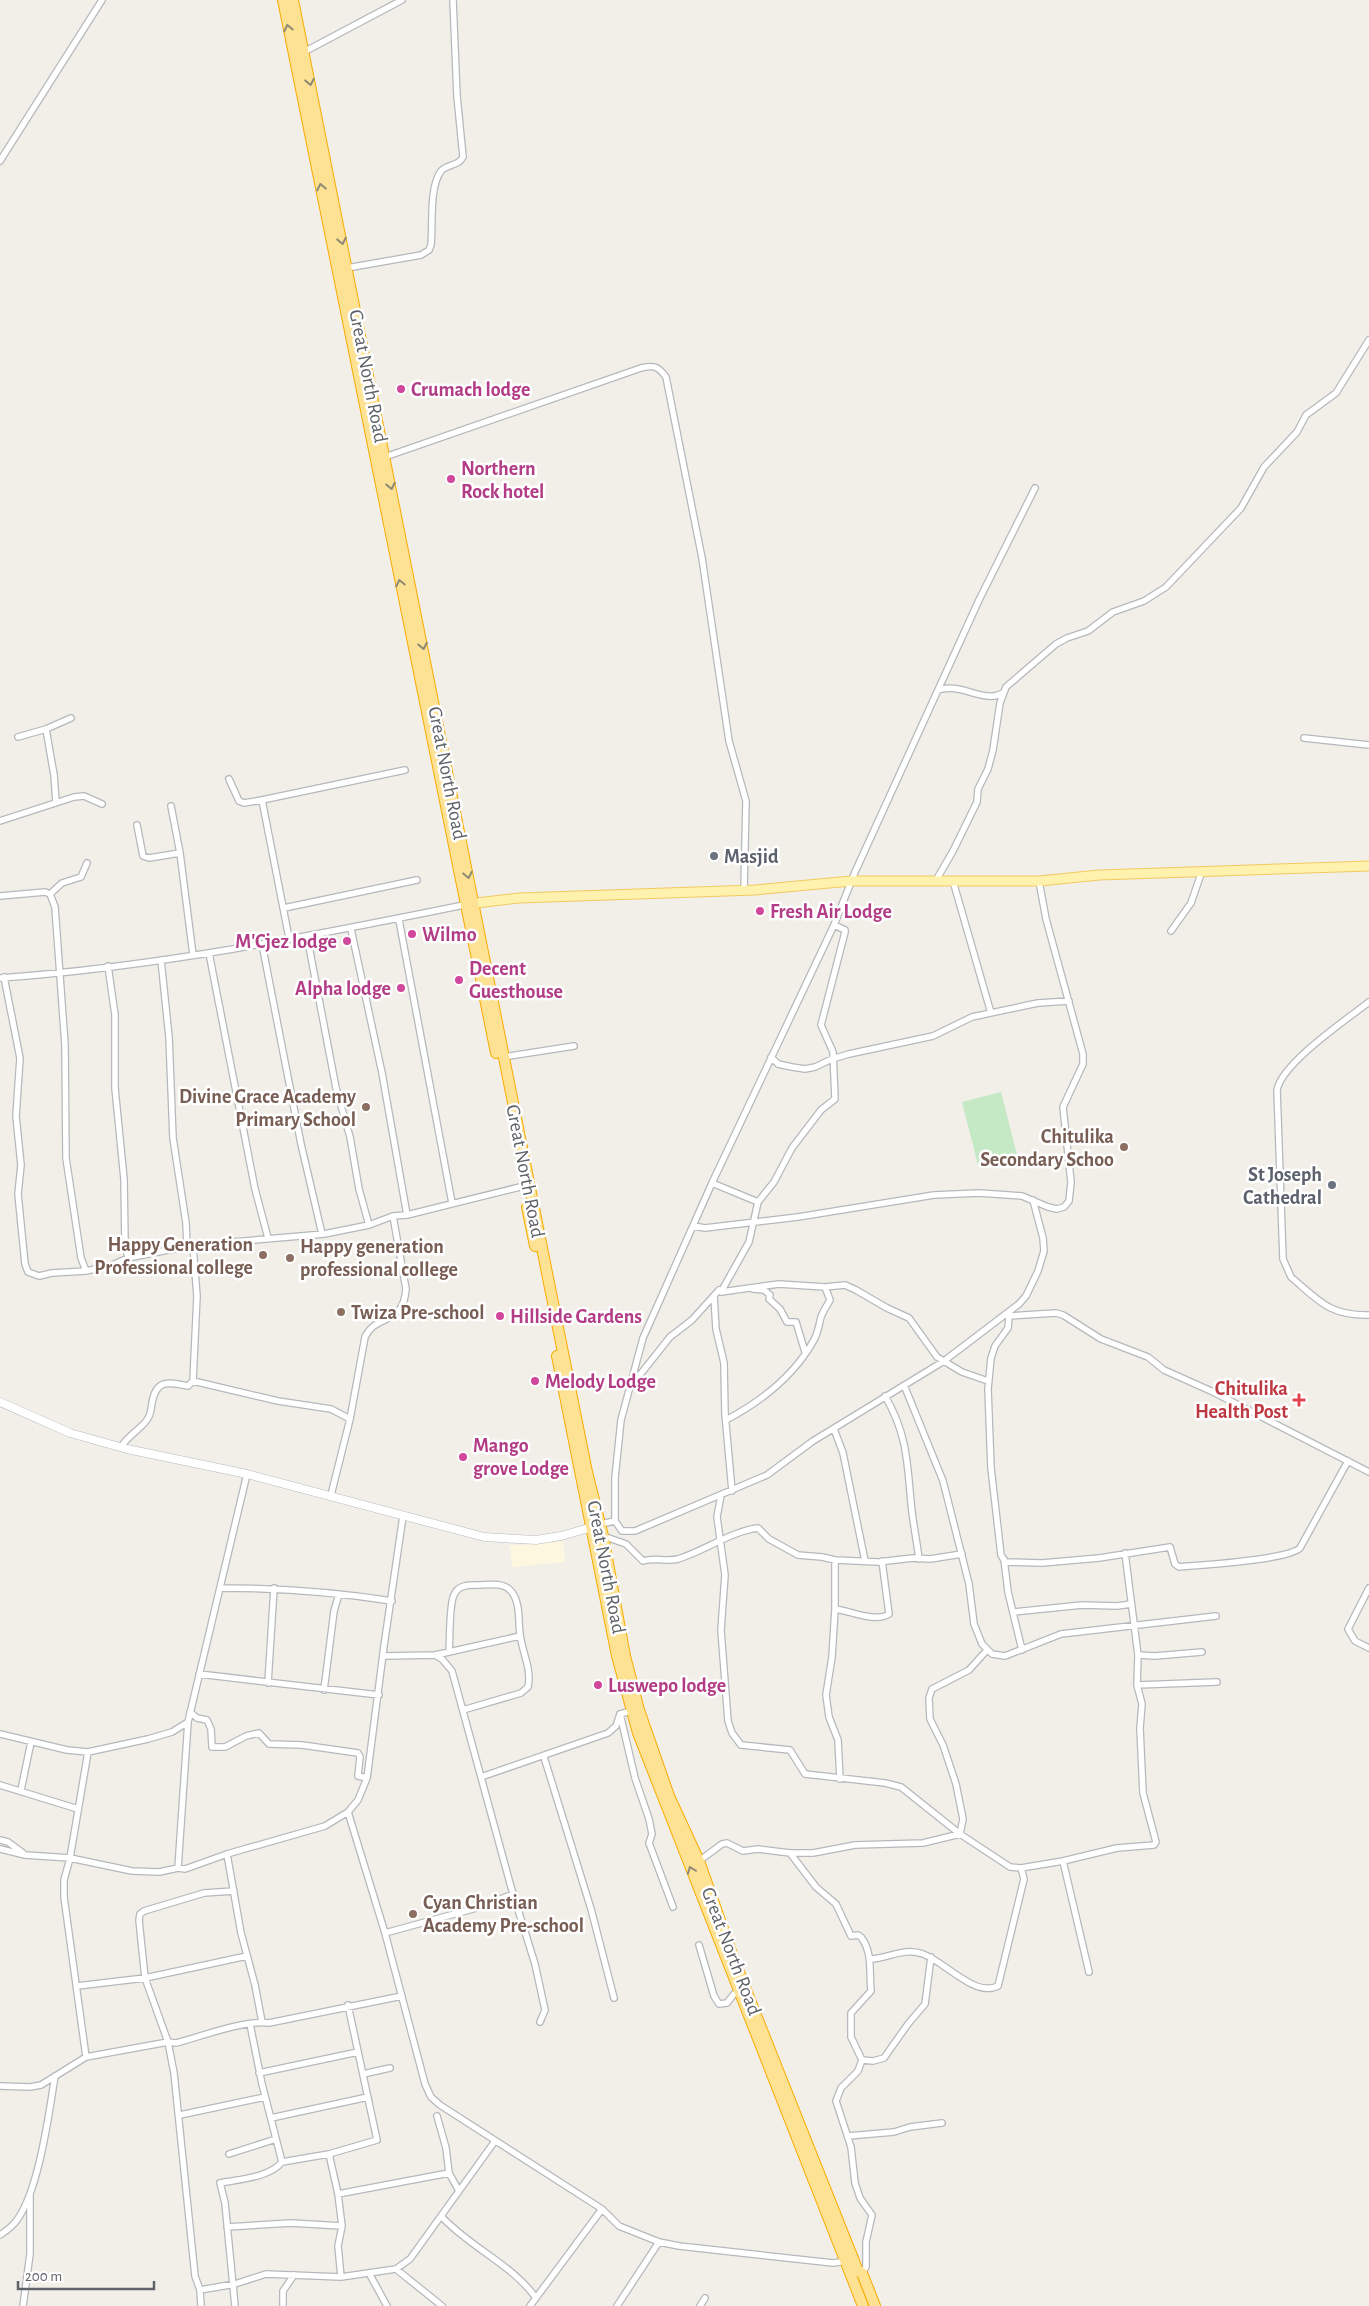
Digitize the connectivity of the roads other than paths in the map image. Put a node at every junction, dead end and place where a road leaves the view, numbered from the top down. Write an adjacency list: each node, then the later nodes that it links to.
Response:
1 (102, 0): 7 (street)
2 (283, 0): 6 (highway, Great North Road, one-way to 2)
3 (293, 0): 6 (highway, Great North Road)
4 (402, 0): 6 (street)
5 (453, 0): 8 (street)
6 (300, 54): 8 (highway, Great North Road, one-way to 8); 10 (highway, Great North Road, one-way to 6)
7 (0, 161)
8 (348, 268): 10 (highway, Great North Road)
9 (1369, 340): 14 (street)
10 (363, 376): 11 (highway, Great North Road)
11 (380, 458): 37 (street); 40 (highway, Great North Road)
12 (1035, 488): 13 (street)
13 (938, 690): 14 (street); 33 (street)
14 (1002, 693): 36 (street)
15 (71, 718): 16 (street)
16 (46, 729): 17 (street); 23 (street)
17 (18, 737)
18 (1304, 738): 19 (street)
19 (1369, 745)
20 (405, 770): 22 (street)
21 (229, 779): 22 (street)
22 (262, 800): 41 (street)
23 (56, 802): 24 (street); 26 (street)
24 (102, 804)
25 (171, 806): 28 (street)
26 (0, 821)
27 (137, 825): 28 (street)
28 (180, 853): 50 (street)
29 (87, 863): 38 (street)
30 (1369, 866): 31 (main road)
31 (1202, 871): 35 (main road); 45 (street)
32 (417, 880): 41 (street)
33 (851, 881): 36 (main road); 37 (main road); 43 (street)
34 (953, 881): 35 (main road); 36 (main road); 57 (street)
35 (1039, 881): 55 (street)
36 (935, 883)
37 (744, 890): 40 (main road)
38 (50, 894): 39 (street); 53 (street)
39 (0, 896)
40 (469, 904): 42 (street); 59 (highway, Great North Road); 63 (highway, Great North Road)
41 (284, 908): 47 (street)
42 (399, 920): 44 (street); 66 (street)
43 (834, 926): 60 (street); 61 (street)
44 (350, 929): 46 (street); 67 (street)
45 (1171, 931)
46 (307, 936): 47 (street); 70 (street)
47 (289, 938): 48 (street)
48 (262, 944): 49 (street); 72 (street)
49 (209, 953): 50 (street); 73 (street)
50 (193, 955): 51 (street)
51 (161, 960): 52 (street); 74 (street)
52 (108, 966): 53 (street); 75 (street)
53 (60, 973): 54 (street); 76 (street)
54 (2, 978): 76 (street)
55 (1069, 1001): 57 (street); 64 (street)
56 (1369, 1002): 82 (street)
57 (991, 1013): 61 (street)
58 (574, 1046): 59 (street)
59 (503, 1057): 103 (highway, Great North Road)
60 (771, 1057): 61 (street); 62 (street)
61 (832, 1059): 65 (street)
62 (712, 1183): 65 (street); 71 (street)
63 (524, 1186): 66 (street); 104 (highway, Great North Road)
64 (1033, 1200): 69 (street); 81 (street)
65 (758, 1202): 69 (street)
66 (452, 1203): 67 (street)
67 (407, 1215): 68 (street)
68 (393, 1216): 70 (street); 91 (street)
69 (753, 1221): 71 (street); 79 (street)
70 (369, 1224): 72 (street)
71 (693, 1226): 85 (street)
72 (322, 1234): 73 (street)
73 (268, 1238): 74 (street)
74 (190, 1247): 75 (street); 86 (street)
75 (128, 1258): 76 (street)
76 (86, 1271)
77 (825, 1287): 78 (street); 83 (street); 84 (street)
78 (748, 1288): 79 (street); 83 (street)
79 (721, 1292): 80 (street)
80 (714, 1296): 85 (street); 92 (street)
81 (1008, 1314): 84 (street); 87 (street); 95 (street)
82 (1369, 1315)
83 (805, 1352): 92 (street)
84 (944, 1361): 87 (street); 88 (street)
85 (633, 1378): 102 (street)
86 (193, 1381): 91 (street); 94 (street)
87 (988, 1381): 110 (street)
88 (904, 1385): 89 (street); 108 (street)
89 (885, 1396): 93 (street); 109 (street)
90 (0, 1402): 94 (main road)
91 (350, 1419): 99 (street)
92 (726, 1420): 98 (street)
93 (834, 1429): 98 (street); 112 (street)
94 (121, 1447): 97 (main road)
95 (1348, 1461): 96 (street); 107 (street)
96 (1369, 1472)
97 (247, 1474): 99 (main road); 114 (street)
98 (732, 1491): 100 (street)
99 (331, 1495): 101 (main road)
100 (721, 1495): 102 (street); 106 (street)
101 (403, 1516): 104 (main road); 118 (street)
102 (615, 1521): 103 (street)
103 (600, 1524): 104 (main road); 105 (highway, Great North Road)
104 (590, 1527): 140 (highway, Great North Road)
105 (603, 1536): 106 (street); 162 (highway, Great North Road)
106 (722, 1542): 111 (street); 150 (street)
107 (1125, 1553): 110 (street); 119 (street)
108 (962, 1554): 109 (street); 126 (street)
109 (919, 1559): 113 (street)
110 (1004, 1559): 121 (street)
111 (835, 1560): 112 (street); 120 (street)
112 (864, 1561): 113 (street)
113 (882, 1561): 120 (street)
114 (220, 1588): 115 (street); 133 (street)
115 (274, 1588): 117 (street); 135 (street)
116 (1369, 1588): 125 (street)
117 (339, 1594): 118 (street); 137 (street)
118 (392, 1601): 132 (street)
119 (1131, 1604): 121 (street); 123 (street)
120 (836, 1609): 150 (street)
121 (1013, 1612): 127 (street)
122 (1216, 1616): 123 (street)
123 (1134, 1624): 127 (street); 131 (street)
124 (520, 1636): 128 (street); 128 (street); 139 (street)
125 (1369, 1648)
126 (987, 1650): 127 (street); 155 (street)
127 (1022, 1650)
128 (449, 1652): 130 (street)
129 (1202, 1652): 131 (street)
130 (435, 1655): 132 (street); 139 (street)
131 (1138, 1655): 136 (street)
132 (384, 1656): 138 (street)
133 (199, 1674): 135 (street); 141 (street)
134 (1217, 1682): 136 (street)
135 (268, 1683): 137 (street)
136 (1137, 1685): 163 (street)
137 (324, 1690): 138 (street)
138 (378, 1694): 149 (street)
139 (463, 1710): 148 (street)
140 (632, 1711): 142 (street); 177 (highway, Great North Road, one-way to 140)
141 (190, 1712): 143 (street); 149 (street)
142 (620, 1714): 147 (street); 168 (street)
143 (188, 1722): 146 (street); 164 (street)
144 (0, 1734): 145 (street)
145 (31, 1742): 146 (street); 152 (street)
146 (88, 1752): 153 (street)
147 (544, 1757): 148 (street); 179 (street)
148 (481, 1777): 167 (street)
149 (367, 1778): 154 (street)
150 (840, 1779): 155 (street)
151 (0, 1785): 152 (street)
152 (21, 1790): 153 (street)
153 (78, 1809): 161 (street)
154 (348, 1812): 159 (street); 169 (street)
155 (960, 1834): 158 (street); 165 (street)
156 (0, 1840): 160 (street)
157 (0, 1849): 160 (street)
158 (790, 1853): 162 (street); 173 (street)
159 (227, 1854): 164 (street); 166 (street)
160 (25, 1855): 161 (street)
161 (70, 1858): 164 (street); 176 (street)
162 (699, 1861): 215 (highway, Great North Road)
163 (1063, 1861): 165 (street); 174 (street)
164 (178, 1868)
165 (1021, 1868): 172 (street)
166 (234, 1891): 171 (street); 175 (street)
167 (513, 1894): 169 (street); 182 (street)
168 (673, 1907)
169 (385, 1933): 178 (street)
170 (699, 1945): 177 (street)
171 (247, 1956): 175 (street); 181 (street)
172 (931, 1957): 173 (street); 187 (street)
173 (871, 1959): 187 (street)
174 (1089, 1972)
175 (145, 1978): 176 (street); 184 (street)
176 (77, 1986): 186 (street)
177 (739, 1992): 215 (highway, Great North Road)
178 (402, 1996): 180 (street); 201 (street)
179 (614, 1998)
180 (348, 2005): 181 (street); 185 (street)
181 (262, 2022): 183 (street)
182 (540, 2022)
183 (250, 2024): 184 (street); 189 (street)
184 (168, 2042): 186 (street); 195 (street)
185 (358, 2052): 189 (street); 190 (street)
186 (86, 2057): 191 (street)
187 (862, 2060): 199 (street)
188 (390, 2068): 190 (street)
189 (259, 2073): 193 (street)
190 (363, 2074): 194 (street)
191 (55, 2076): 192 (street); 207 (street)
192 (0, 2086)
193 (265, 2097): 195 (street); 197 (street)
194 (368, 2097): 197 (street); 203 (street)
195 (180, 2116): 222 (street)
196 (437, 2116): 205 (street)
197 (271, 2118): 200 (street)
198 (942, 2123): 199 (street)
199 (848, 2136): 218 (street)
200 (276, 2139): 202 (street); 204 (street)
201 (495, 2141): 206 (street); 209 (street)
202 (229, 2154)
203 (329, 2154): 204 (street); 208 (street)
204 (282, 2162): 212 (street)
205 (449, 2173): 206 (street); 208 (street)
206 (459, 2191): 210 (street)
207 (30, 2192): 213 (street); 225 (street)
208 (338, 2194): 211 (street)
209 (602, 2210): 214 (street); 223 (street)
210 (441, 2216): 216 (street); 223 (street)
211 (342, 2226): 212 (street); 220 (street)
212 (226, 2227): 221 (street)
213 (0, 2235)
214 (659, 2242): 215 (street); 232 (street)
215 (850, 2260): 218 (highway, Great North Road); 234 (highway, Great North Road)
216 (396, 2269): 217 (street); 230 (street)
217 (369, 2273): 220 (street); 229 (street)
218 (862, 2273): 235 (highway, Great North Road)
219 (294, 2275): 220 (street); 221 (street); 228 (street)
220 (341, 2277)
221 (234, 2284): 222 (street); 227 (street)
222 (200, 2290): 226 (street)
223 (536, 2298): 231 (street)
224 (705, 2298): 233 (street)
225 (23, 2306)
226 (201, 2306)
227 (236, 2306)
228 (282, 2306)
229 (387, 2306)
230 (442, 2306)
231 (530, 2306)
232 (617, 2306)
233 (700, 2306)
234 (863, 2306)
235 (875, 2306)

